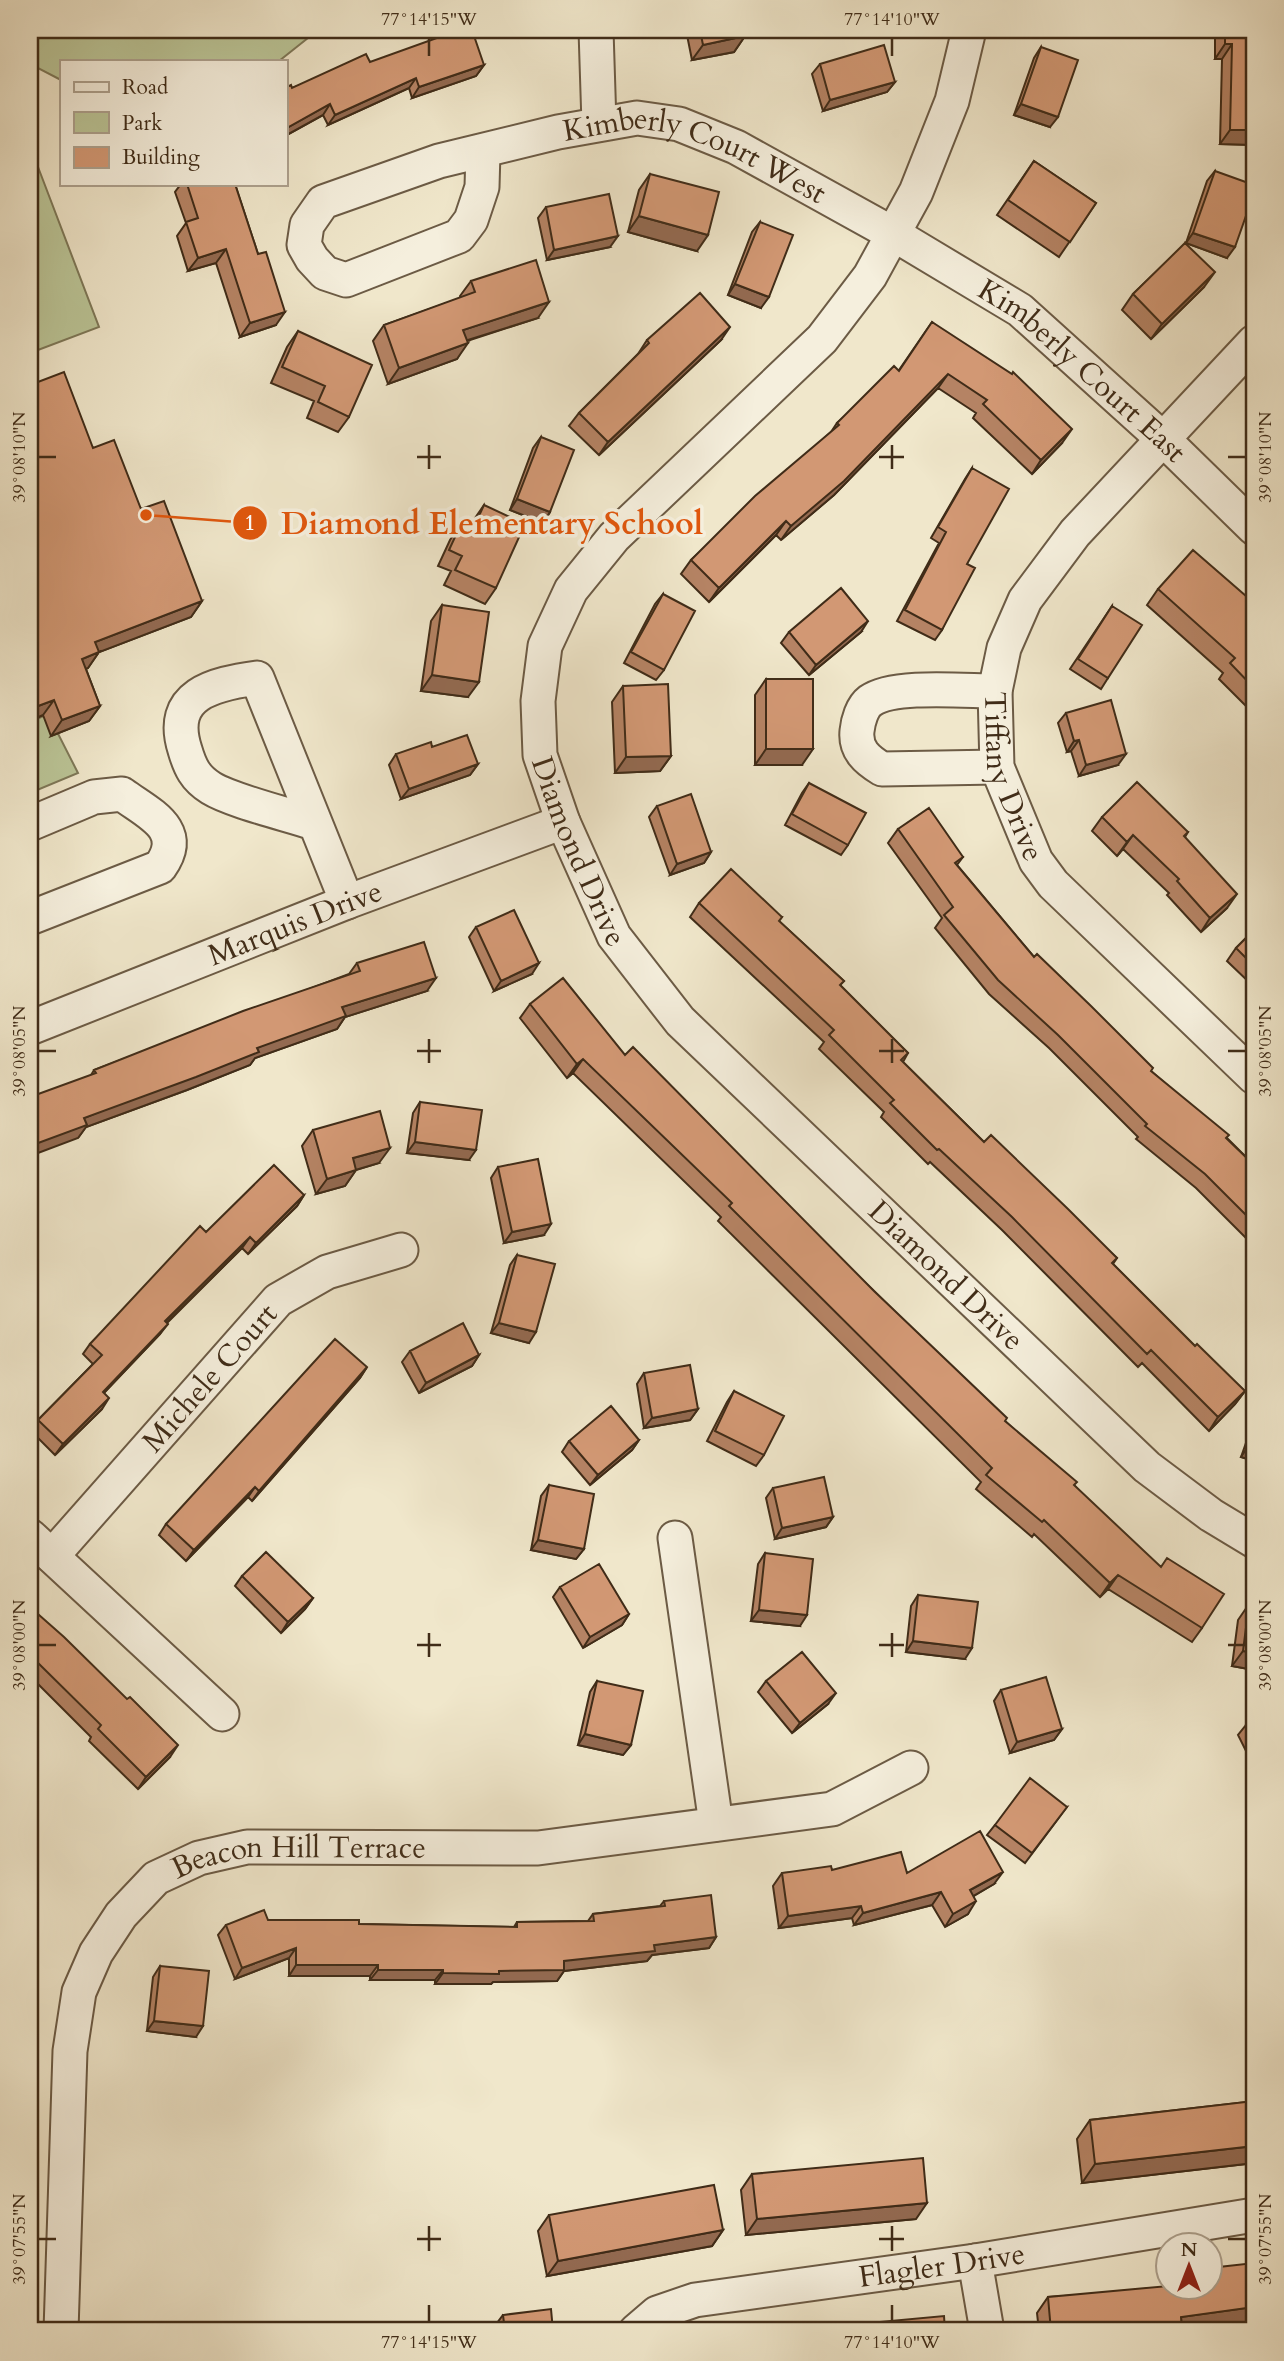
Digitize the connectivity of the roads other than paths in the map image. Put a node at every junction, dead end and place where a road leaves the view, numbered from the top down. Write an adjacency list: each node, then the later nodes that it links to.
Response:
1 (596, 30): 3 (street)
2 (969, 30): 5 (street, Diamond Drive)
3 (598, 124): 4 (street, Kimberly Court West); 5 (street, Kimberly Court West)
4 (483, 152): 4 (street, Kimberly Court West)
5 (895, 235): 7 (street, Kimberly Court East); 11 (street, Diamond Drive)
6 (1254, 342): 7 (street, Tiffany Drive)
7 (1164, 440): 8 (street, Kimberly Court East); 9 (street, Tiffany Drive)
8 (1254, 528)
9 (995, 691): 10 (street, Tiffany Drive); 10 (street)
10 (997, 767): 17 (street, Tiffany Drive)
11 (563, 822): 14 (street, Marquis Drive); 20 (street, Diamond Drive)
12 (314, 823): 12 (street); 14 (street)
13 (30, 824): 15 (street)
14 (347, 902): 16 (street, Marquis Drive)
15 (30, 918)
16 (30, 1028)
17 (1254, 1077)
18 (401, 1250): 21 (street, Michele Court)
19 (674, 1538): 24 (street)
20 (1254, 1541)
21 (41, 1546): 22 (street)
22 (222, 1714)
23 (911, 1768): 24 (street, Beacon Hill Terrace)
24 (716, 1824): 27 (street, Beacon Hill Terrace)
25 (1254, 2215): 26 (street, Flagler Drive)
26 (975, 2261): 28 (street, Flagler Drive); 29 (street)
27 (61, 2331)
28 (636, 2331)
29 (987, 2331)

